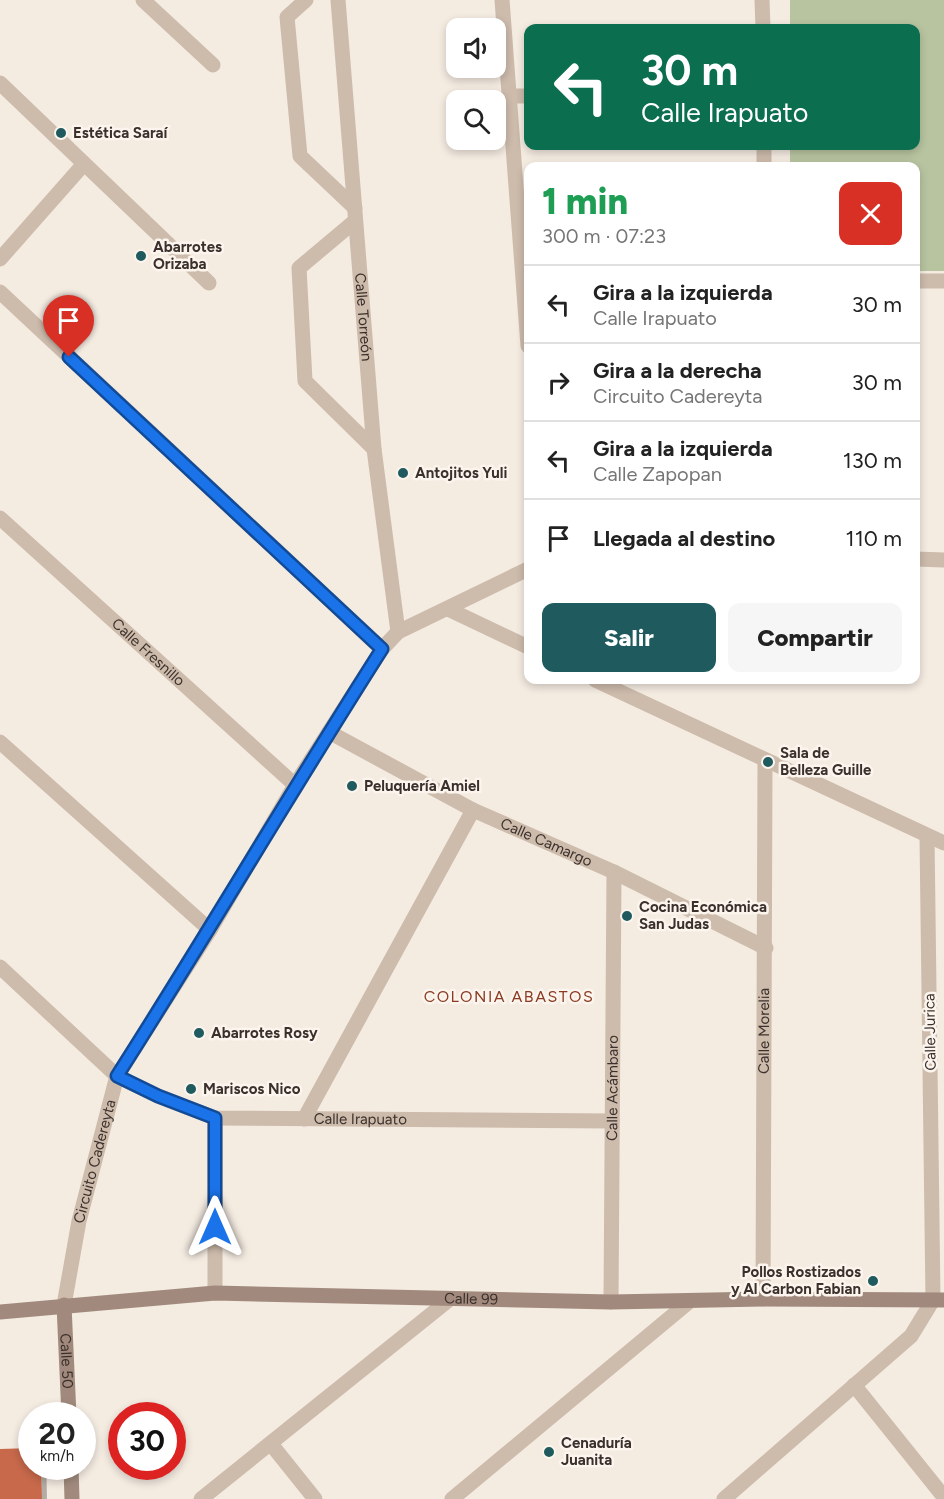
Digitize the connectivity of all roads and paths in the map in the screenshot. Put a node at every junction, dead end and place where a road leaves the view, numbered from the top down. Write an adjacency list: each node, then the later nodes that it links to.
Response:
1 (143, 0): 7 (street)
2 (306, 0): 12 (street)
3 (338, 0): 12 (street, Calle Torreón)
4 (502, 0): 9 (street)
5 (762, 0): 6 (street)
6 (763, 24)
7 (213, 65)
8 (0, 83): 11 (street)
9 (508, 96): 10 (street); 14 (street)
10 (524, 96)
11 (83, 165): 13 (street); 17 (street)
12 (355, 215): 19 (street, Calle Torreón); 19 (street)
13 (0, 259)
14 (524, 262)
15 (920, 280): 16 (street)
16 (944, 281)
17 (209, 283)
18 (0, 292): 27 (street)
19 (374, 449): 25 (street, Calle Torreón)
20 (0, 518): 32 (street, Calle Fresnillo)
21 (920, 559): 22 (street)
22 (944, 560)
23 (524, 570): 24 (street, Circuito Cadereyta)
24 (448, 609): 25 (street, Circuito Cadereyta); 26 (street)
25 (398, 632): 27 (street, Circuito Cadereyta)
26 (524, 645)
27 (382, 649): 29 (street, Circuito Cadereyta)
28 (603, 684): 31 (street)
29 (329, 732): 32 (street, Circuito Cadereyta); 33 (street, Calle Camargo)
30 (0, 742): 37 (street)
31 (765, 761): 34 (street); 38 (street, Calle Morelia)
32 (295, 785): 37 (street, Circuito Cadereyta)
33 (473, 810): 36 (street, Calle Camargo); 42 (street)
34 (927, 836): 35 (street); 47 (street, Calle Jurica)
35 (944, 843)
36 (614, 872): 38 (street, Calle Camargo); 43 (street, Calle Acámbaro)
37 (210, 930): 40 (street, Circuito Cadereyta)
38 (766, 948): 46 (street, Calle Morelia)
39 (0, 967): 40 (street, Calle Irapuato)
40 (117, 1076): 41 (street, Calle Irapuato); 50 (street, Circuito Cadereyta)
41 (215, 1118): 42 (street, Calle Irapuato); 44 (street)
42 (304, 1119): 43 (street, Calle Irapuato)
43 (612, 1121): 49 (street, Calle Acámbaro)
44 (215, 1293): 45 (street, Calle 99); 50 (street, Calle 99)
45 (450, 1299): 49 (street, Calle 99); 54 (street)
46 (763, 1299): 47 (street, Calle 99); 48 (street, Calle 99)
47 (938, 1300): 52 (street)
48 (690, 1301): 49 (street, Calle 99); 61 (street)
49 (611, 1302)
50 (64, 1305): 51 (street, Calle 99); 53 (street, Calle 50)
51 (0, 1312)
52 (854, 1385): 56 (street); 57 (street)
53 (68, 1402)
54 (271, 1444): 59 (street); 60 (street)
55 (71, 1480): 58 (street)
56 (944, 1497)
57 (727, 1498)
58 (72, 1499)
59 (201, 1499)
60 (315, 1499)
61 (452, 1499)

